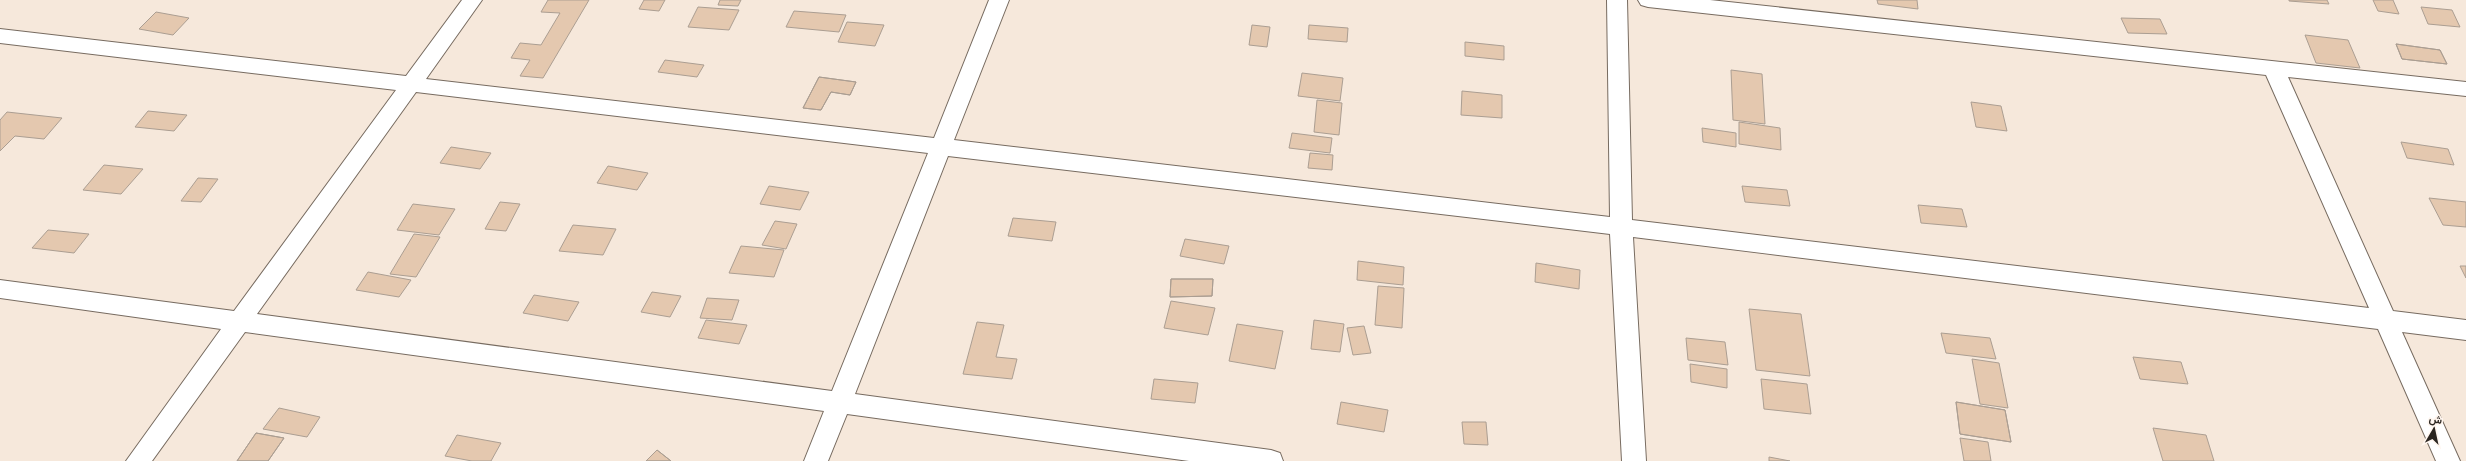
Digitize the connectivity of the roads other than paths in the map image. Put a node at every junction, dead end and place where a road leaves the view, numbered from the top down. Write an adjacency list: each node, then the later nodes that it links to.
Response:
1 (472, 0): 7 (street)
2 (999, 0): 9 (street)
3 (1617, 0): 10 (street)
4 (1648, 0): 6 (street)
5 (0, 36): 7 (street)
6 (2274, 69): 8 (street); 12 (street)
7 (412, 83): 9 (street); 13 (street)
8 (2466, 89)
9 (940, 147): 10 (street); 15 (street)
10 (1621, 227): 12 (street); 19 (street)
11 (0, 289): 13 (street)
12 (2385, 320): 14 (street); 20 (street)
13 (238, 321): 15 (street); 16 (street)
14 (2466, 330)
15 (839, 402): 17 (street); 18 (street)
16 (138, 461)
17 (816, 461)
18 (1271, 461)
19 (1634, 461)
20 (2448, 461)

